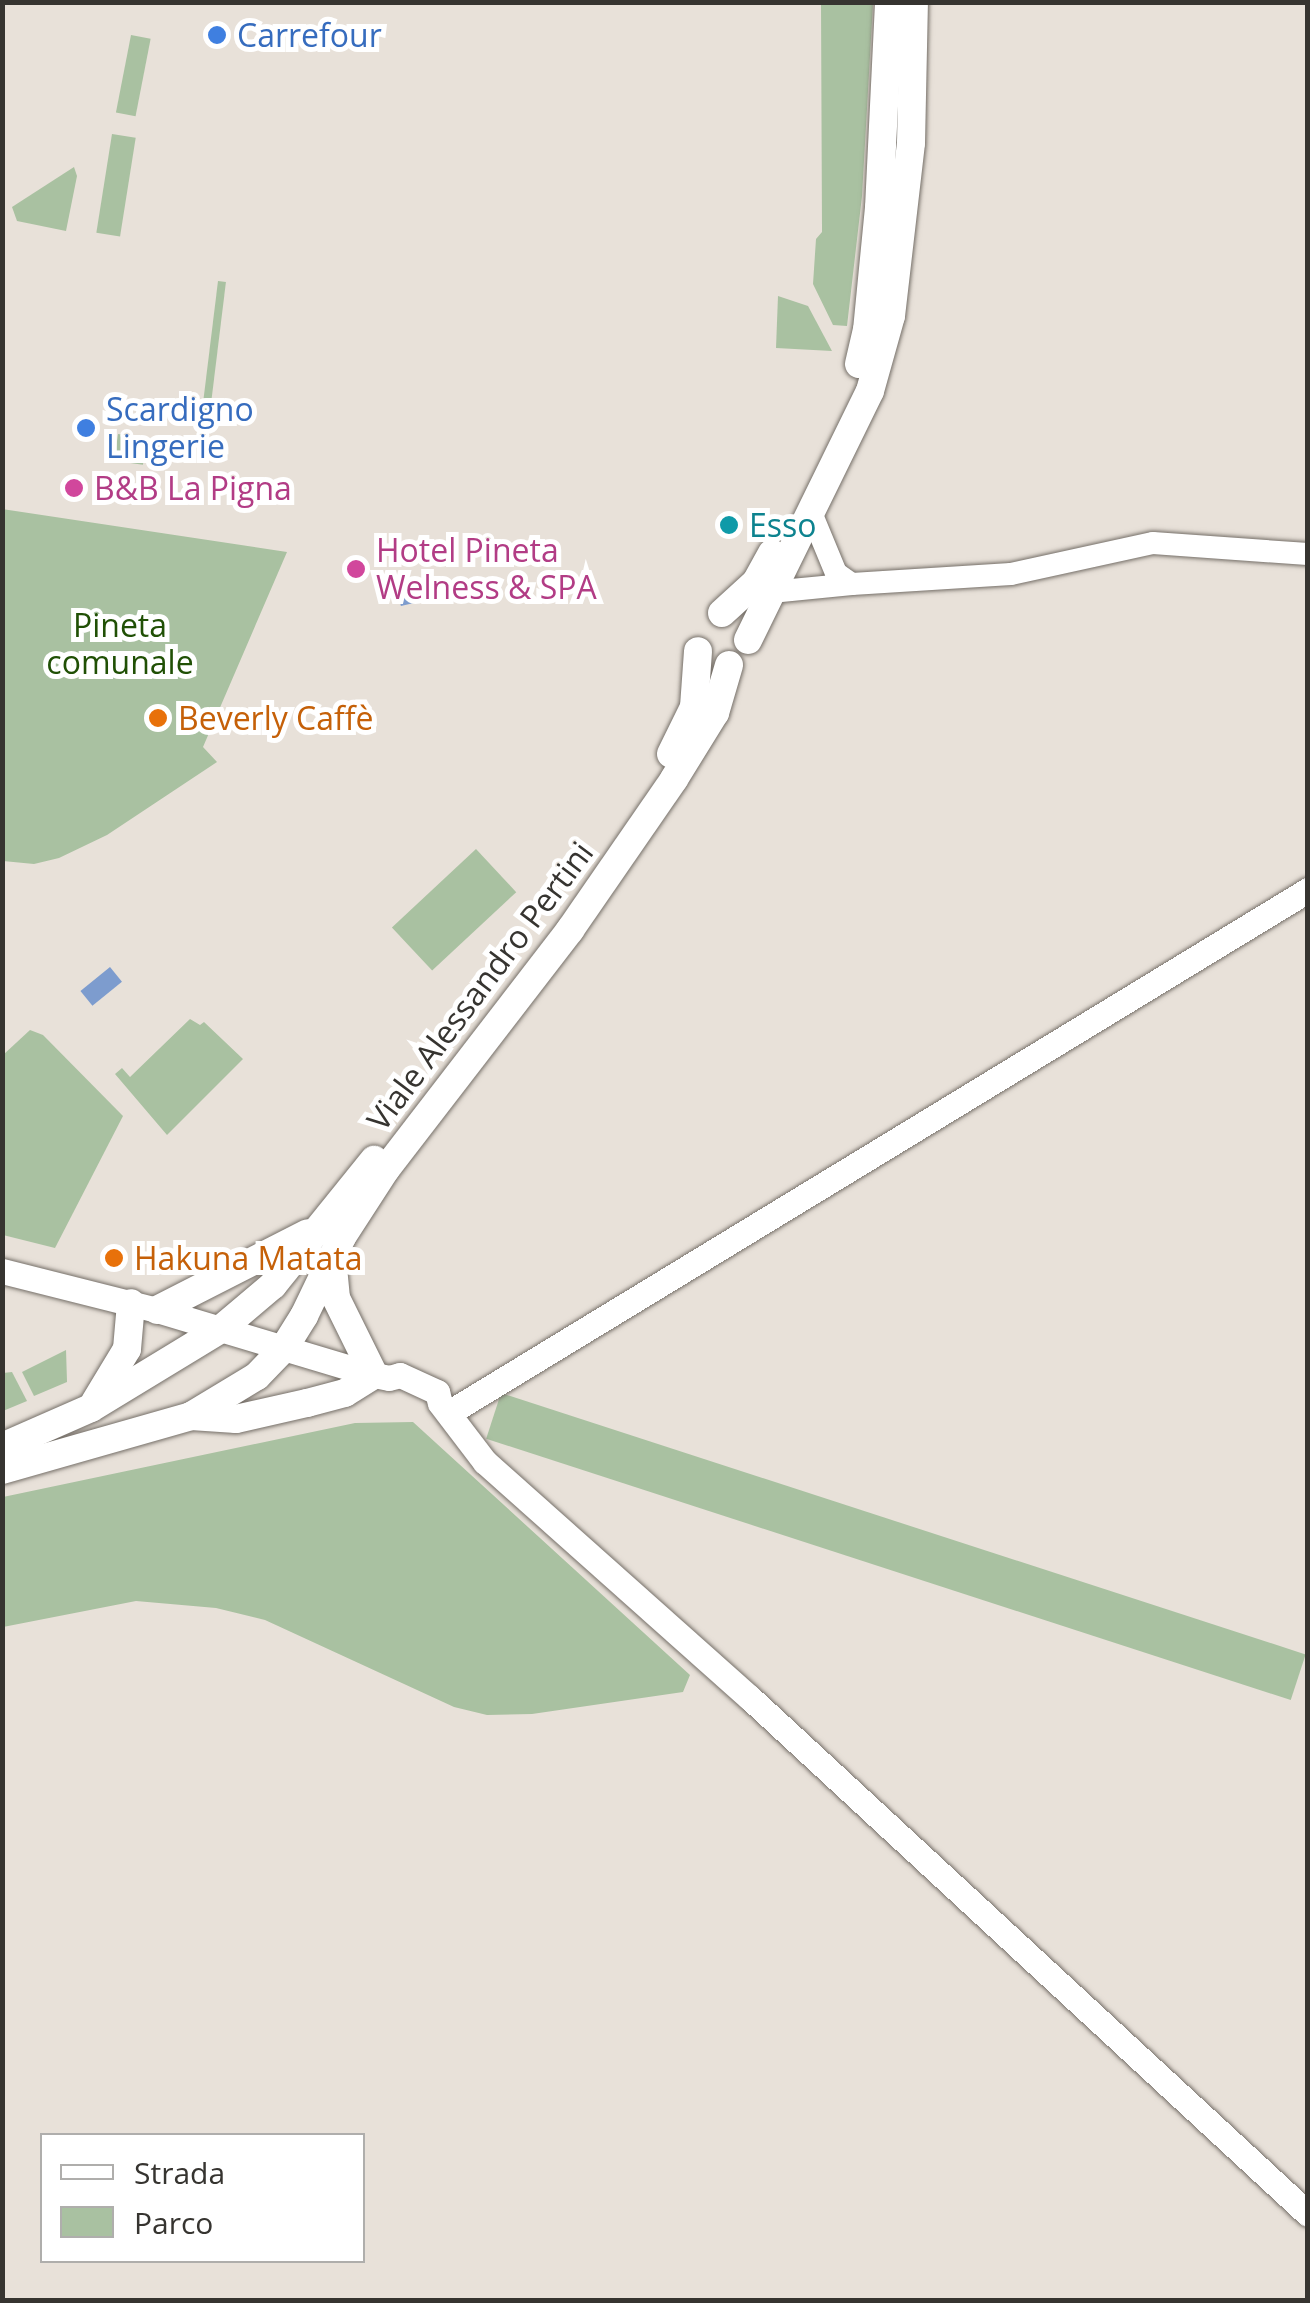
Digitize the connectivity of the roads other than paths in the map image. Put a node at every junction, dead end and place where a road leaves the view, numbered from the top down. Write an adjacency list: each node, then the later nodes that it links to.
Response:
1 (890, 2): 7 (main road, Viale Alessandro Pertini)
2 (914, 2): 3 (main road, Viale Alessandro Pertini)
3 (812, 515): 5 (street); 6 (main road, Viale Alessandro Pertini)
4 (1308, 554): 5 (street)
5 (852, 584): 6 (street)
6 (772, 592): 8 (main road, Viale Alessandro Pertini)
7 (722, 612): 8 (main road); 9 (main road, Viale Alessandro Pertini)
8 (748, 640): 10 (main road, Viale Alessandro Pertini)
9 (698, 651): 10 (main road); 12 (main road, Viale Alessandro Pertini)
10 (729, 665): 13 (main road, Viale Alessandro Pertini)
11 (1308, 890): 20 (main road)
12 (318, 1228): 15 (main road, Viale Alessandro Pertini); 16 (main road, Viale Alessandro Pertini)
13 (332, 1256): 17 (main road, Viale Alessandro Pertini); 18 (main road)
14 (2, 1271): 15 (main road)
15 (144, 1306): 16 (main road); 19 (main road)
16 (221, 1329): 17 (main road); 19 (main road, Viale Alessandro Pertini)
17 (284, 1348): 18 (main road); 21 (main road, Viale Alessandro Pertini)
18 (381, 1377): 20 (main road); 21 (main road)
19 (91, 1408): 22 (main road, Viale Alessandro Pertini)
20 (445, 1408): 24 (main road)
21 (191, 1416): 23 (main road, Viale Alessandro Pertini)
22 (2, 1448)
23 (2, 1470)
24 (1308, 2214)

